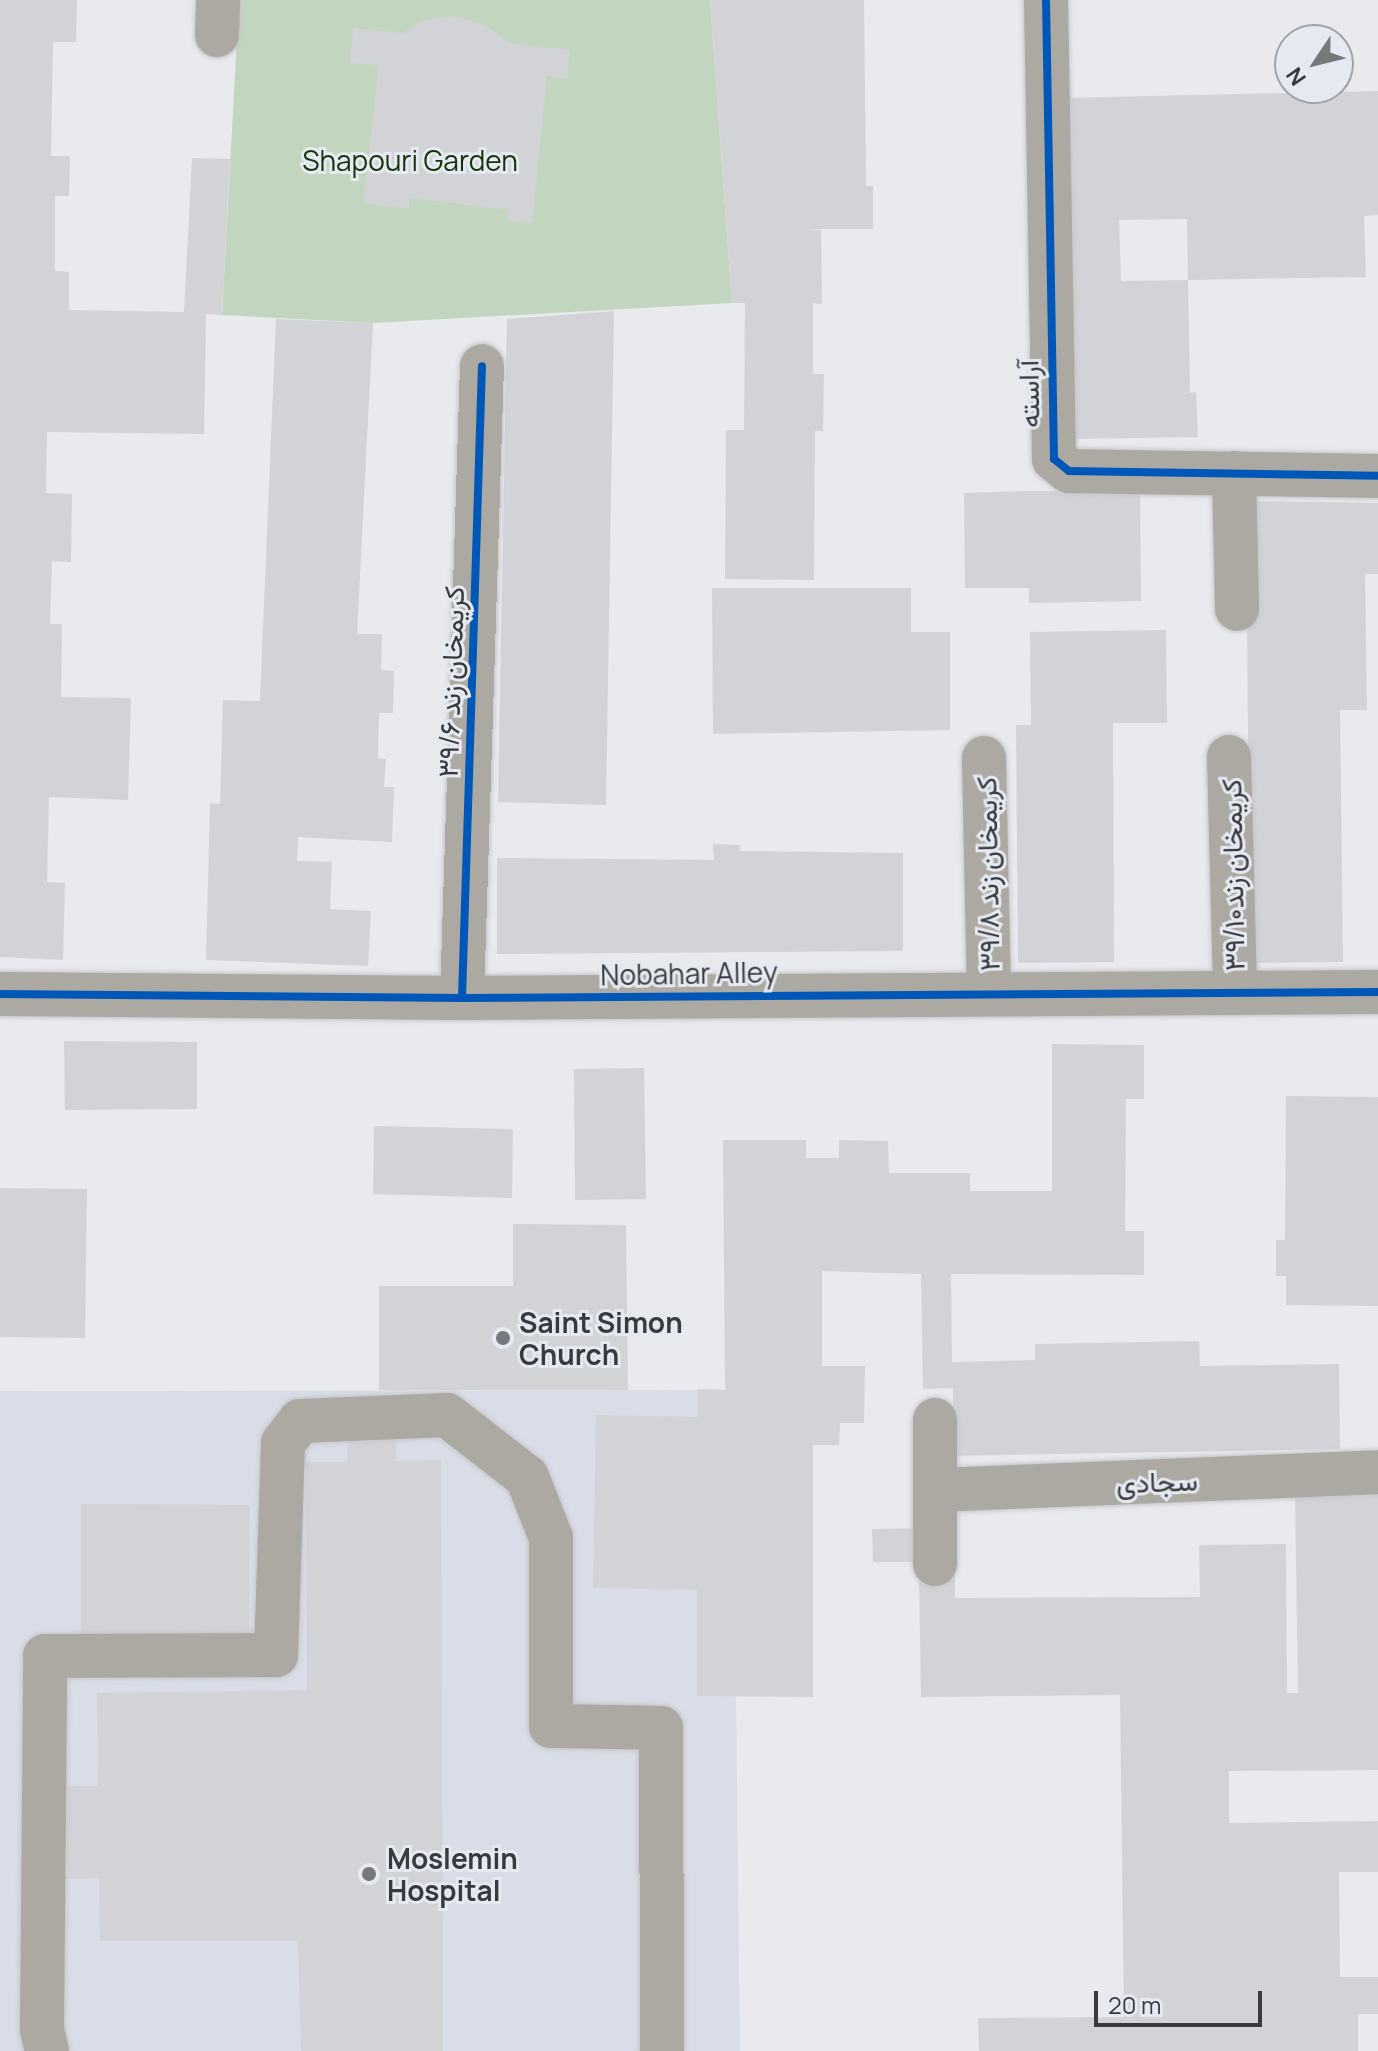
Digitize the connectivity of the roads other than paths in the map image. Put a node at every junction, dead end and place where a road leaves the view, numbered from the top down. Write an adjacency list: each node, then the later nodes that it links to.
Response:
1 (1046, 0): 3 (street, آراسته)
2 (482, 366): 12 (street, کریمخان زند ۳۹/۶)
3 (1234, 473): 4 (street, آراسته); 5 (street)
4 (1378, 476)
5 (1237, 609)
6 (1229, 757): 10 (street, کریمخان زند۳۹/۱۰)
7 (984, 758): 8 (street, کریمخان زند ۳۹/۸)
8 (989, 991): 10 (street, Nobahar Alley); 12 (street, Nobahar Alley)
9 (1378, 992): 10 (street, Nobahar Alley)
10 (1235, 993)
11 (0, 994): 12 (street, Nobahar Alley)
12 (462, 998)
13 (935, 1420): 15 (street)
14 (1378, 1472): 15 (street, سجادی)
15 (937, 1490): 16 (street)
16 (935, 1564)
17 (47, 2051): 18 (street)
18 (662, 2051)

